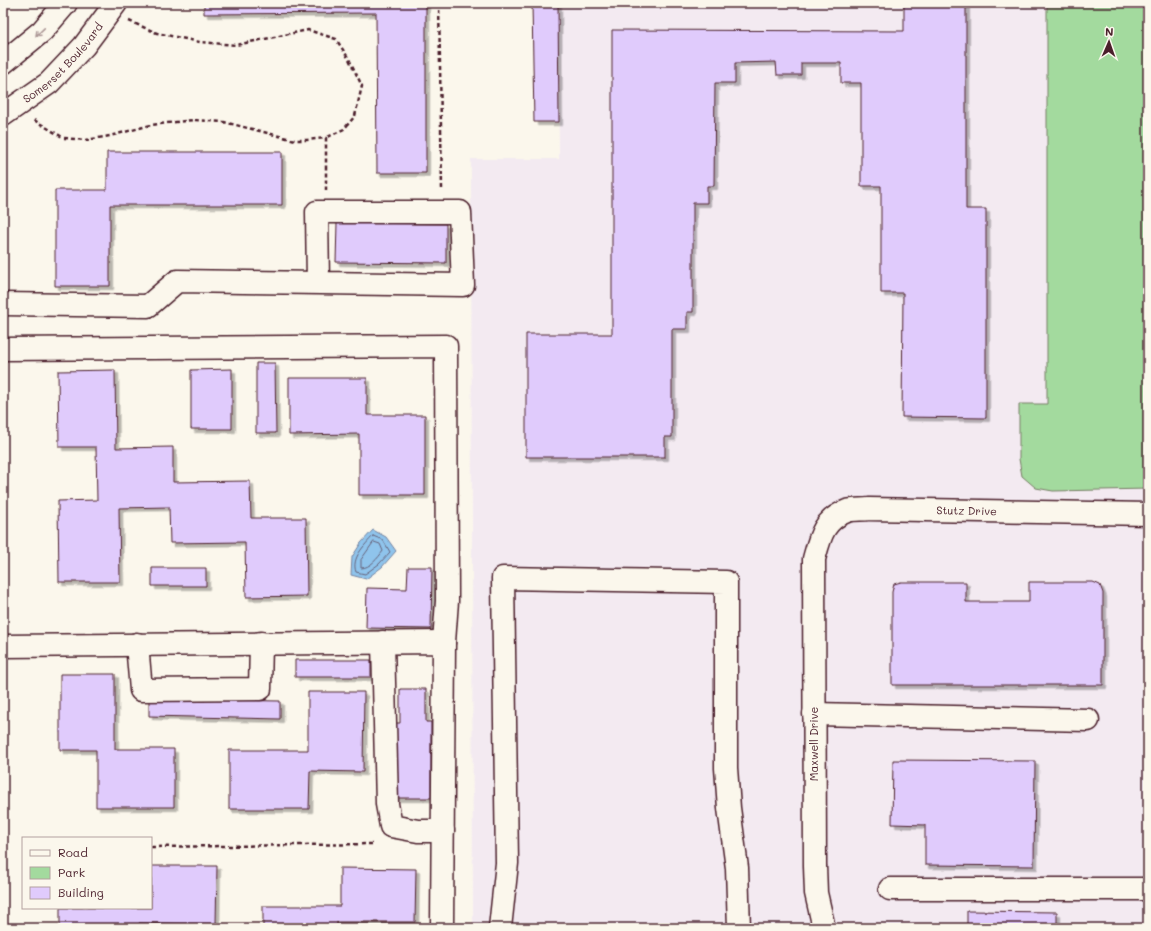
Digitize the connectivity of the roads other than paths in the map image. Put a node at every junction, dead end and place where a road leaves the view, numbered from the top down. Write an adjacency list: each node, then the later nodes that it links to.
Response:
1 (66, 3): 3 (street, one-way to 3)
2 (116, 3): 4 (street, Somerset Boulevard)
3 (3, 63)
4 (3, 115)
5 (318, 283): 5 (street); 6 (street)
6 (3, 304)
7 (3, 349): 11 (street)
8 (1148, 514): 9 (street, Stutz Drive)
9 (814, 559): 15 (street, Maxwell Drive)
10 (383, 642): 11 (street); 12 (street); 17 (street)
11 (444, 642): 17 (street)
12 (261, 643): 13 (street); 13 (street)
13 (137, 644): 14 (street)
14 (3, 646)
15 (814, 714): 16 (street); 23 (street, Maxwell Drive)
16 (1088, 720)
17 (443, 830): 20 (street)
18 (890, 889): 19 (street)
19 (1148, 889)
20 (442, 928)
21 (500, 928): 22 (street)
22 (739, 928)
23 (824, 928)

